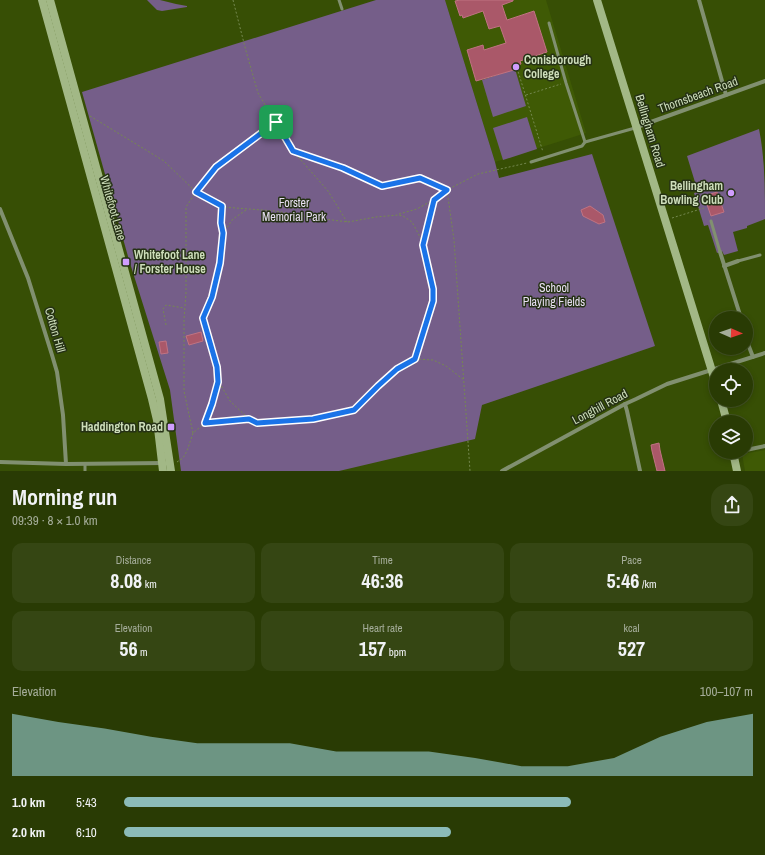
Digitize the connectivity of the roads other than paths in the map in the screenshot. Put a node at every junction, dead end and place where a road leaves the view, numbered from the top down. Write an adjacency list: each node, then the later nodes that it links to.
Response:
1 (42, 0): 13 (street, Whitefoot Lane)
2 (50, 0): 13 (street, Whitefoot Lane)
3 (339, 0): 6 (lane)
4 (597, 0): 10 (street, Bellingham Road)
5 (699, 0): 9 (street)
6 (342, 9)
7 (549, 23): 11 (lane)
8 (765, 82): 9 (street, Thornsbeach Road)
9 (726, 95): 10 (street, Thornsbeach Road)
10 (637, 127): 11 (lane); 23 (street, Bellingham Road)
11 (585, 142): 12 (lane)
12 (531, 162)
13 (100, 196): 33 (street, Whitefoot Lane)
14 (0, 209): 31 (street, Cotton Hill)
15 (710, 221): 16 (lane)
16 (720, 252): 19 (street)
17 (760, 255): 18 (lane)
18 (738, 261): 19 (street)
19 (724, 266): 20 (street)
20 (739, 311)
21 (765, 353): 22 (street, Longhill Road)
22 (753, 357): 24 (street, Longhill Road)
23 (710, 363)
24 (734, 363)
25 (709, 371): 26 (street, Longhill Road)
26 (624, 404): 35 (street, Longhill Road); 36 (street)
27 (765, 446): 28 (street)
28 (753, 449)
29 (734, 459): 37 (street)
30 (0, 462): 31 (street)
31 (66, 464): 32 (street)
32 (85, 464): 33 (street); 34 (lane)
33 (169, 466)
34 (85, 471)
35 (502, 471)
36 (640, 471)
37 (737, 471)

